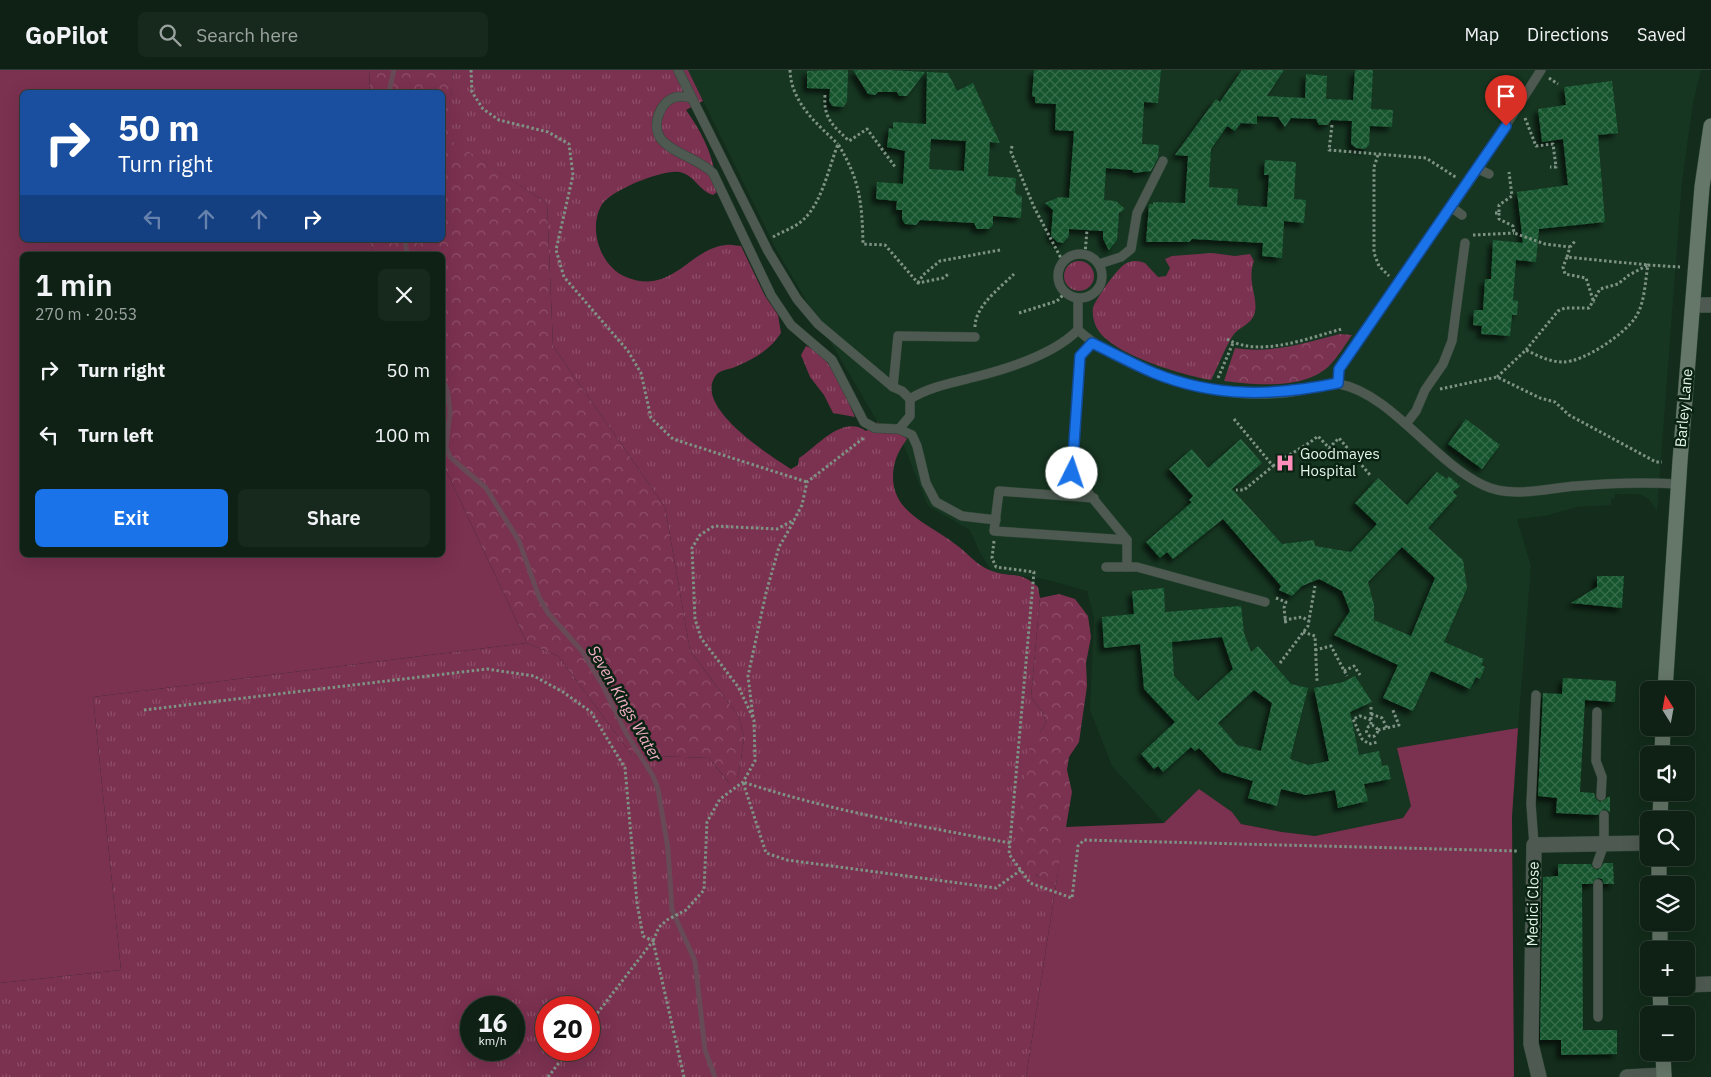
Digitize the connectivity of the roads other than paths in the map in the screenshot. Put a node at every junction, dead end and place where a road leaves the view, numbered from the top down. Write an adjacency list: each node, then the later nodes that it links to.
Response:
1 (678, 70): 3 (lane)
2 (1542, 70): 6 (lane)
3 (692, 98): 21 (lane); 24 (lane)
4 (1711, 126): 15 (main road, Barley Lane)
5 (1163, 161): 11 (lane)
6 (1478, 169): 7 (lane); 8 (lane)
7 (1488, 174)
8 (1451, 208): 9 (lane); 13 (lane)
9 (1462, 215)
10 (1465, 243): 23 (lane)
11 (1098, 264): 12 (lane); 12 (lane)
12 (1078, 298): 17 (lane)
13 (1388, 298): 14 (lane); 20 (lane)
14 (1397, 304)
15 (1694, 304): 16 (street); 25 (main road, Barley Lane)
16 (1711, 305)
17 (1078, 330): 19 (lane); 22 (lane)
18 (975, 337): 21 (lane)
19 (1092, 343): 20 (lane); 26 (lane)
20 (1338, 383): 23 (lane)
21 (893, 387): 22 (lane)
22 (910, 399): 24 (lane)
23 (1406, 424): 25 (lane)
24 (899, 429): 27 (lane)
25 (1678, 484): 32 (main road, Barley Lane)
26 (1094, 498): 27 (lane); 28 (lane)
27 (996, 520): 28 (lane)
28 (1127, 540): 30 (lane)
29 (1106, 567): 30 (lane)
30 (1127, 567): 31 (lane)
31 (1269, 599)
32 (1666, 681)
33 (1536, 695): 39 (lane)
34 (1597, 712): 35 (lane)
35 (1601, 796)
36 (1604, 815): 38 (lane)
37 (1640, 843): 38 (street, Medici Close)
38 (1604, 844): 39 (street, Medici Close); 40 (lane)
39 (1534, 848): 47 (street, Medici Close)
40 (1597, 864)
41 (1598, 884): 44 (lane)
42 (1711, 984): 43 (street)
43 (1695, 985)
44 (1598, 1017)
45 (1663, 1061): 46 (main road)
46 (1664, 1076): 48 (street)
47 (1539, 1077)
48 (1627, 1077)

